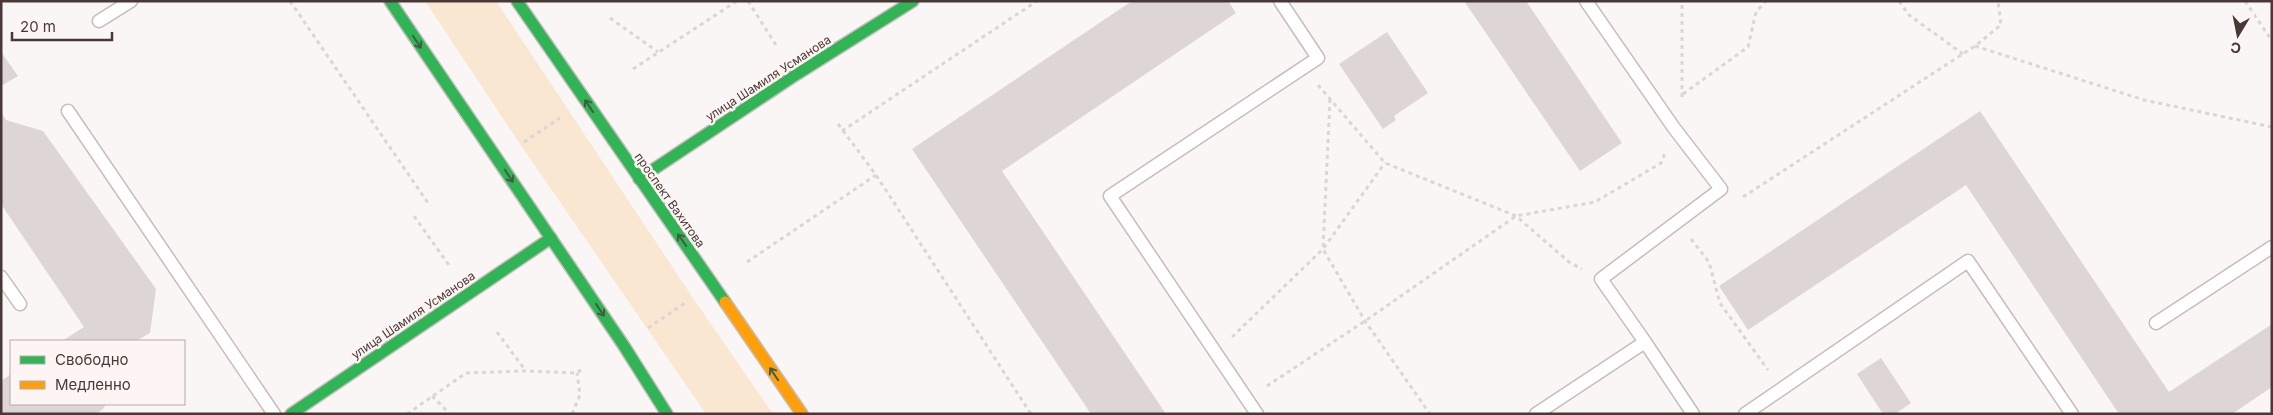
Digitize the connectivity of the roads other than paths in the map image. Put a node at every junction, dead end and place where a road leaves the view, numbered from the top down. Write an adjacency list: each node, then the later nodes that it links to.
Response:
1 (131, 1): 7 (lane)
2 (390, 1): 10 (main road, one-way to 10)
3 (517, 1): 9 (main road, проспект Вахитова, one-way to 3)
4 (913, 1): 9 (main road, улица Шамиля Усманова)
5 (1280, 1): 20 (lane)
6 (1586, 1): 15 (lane)
7 (99, 22)
8 (68, 112): 16 (lane)
9 (639, 179): 19 (main road, проспект Вахитова, one-way to 9)
10 (551, 238): 17 (main road, улица Шамиля Усманова); 18 (main road, one-way to 18)
11 (2272, 247): 14 (lane)
12 (1, 277): 13 (lane)
13 (20, 304)
14 (2156, 323)
15 (1645, 342): 21 (lane); 22 (lane)
16 (274, 414)
17 (291, 414)
18 (667, 414)
19 (802, 414)
20 (1257, 414)
21 (1536, 414)
22 (1693, 414)
23 (1745, 414): 24 (lane)
24 (2072, 414)

